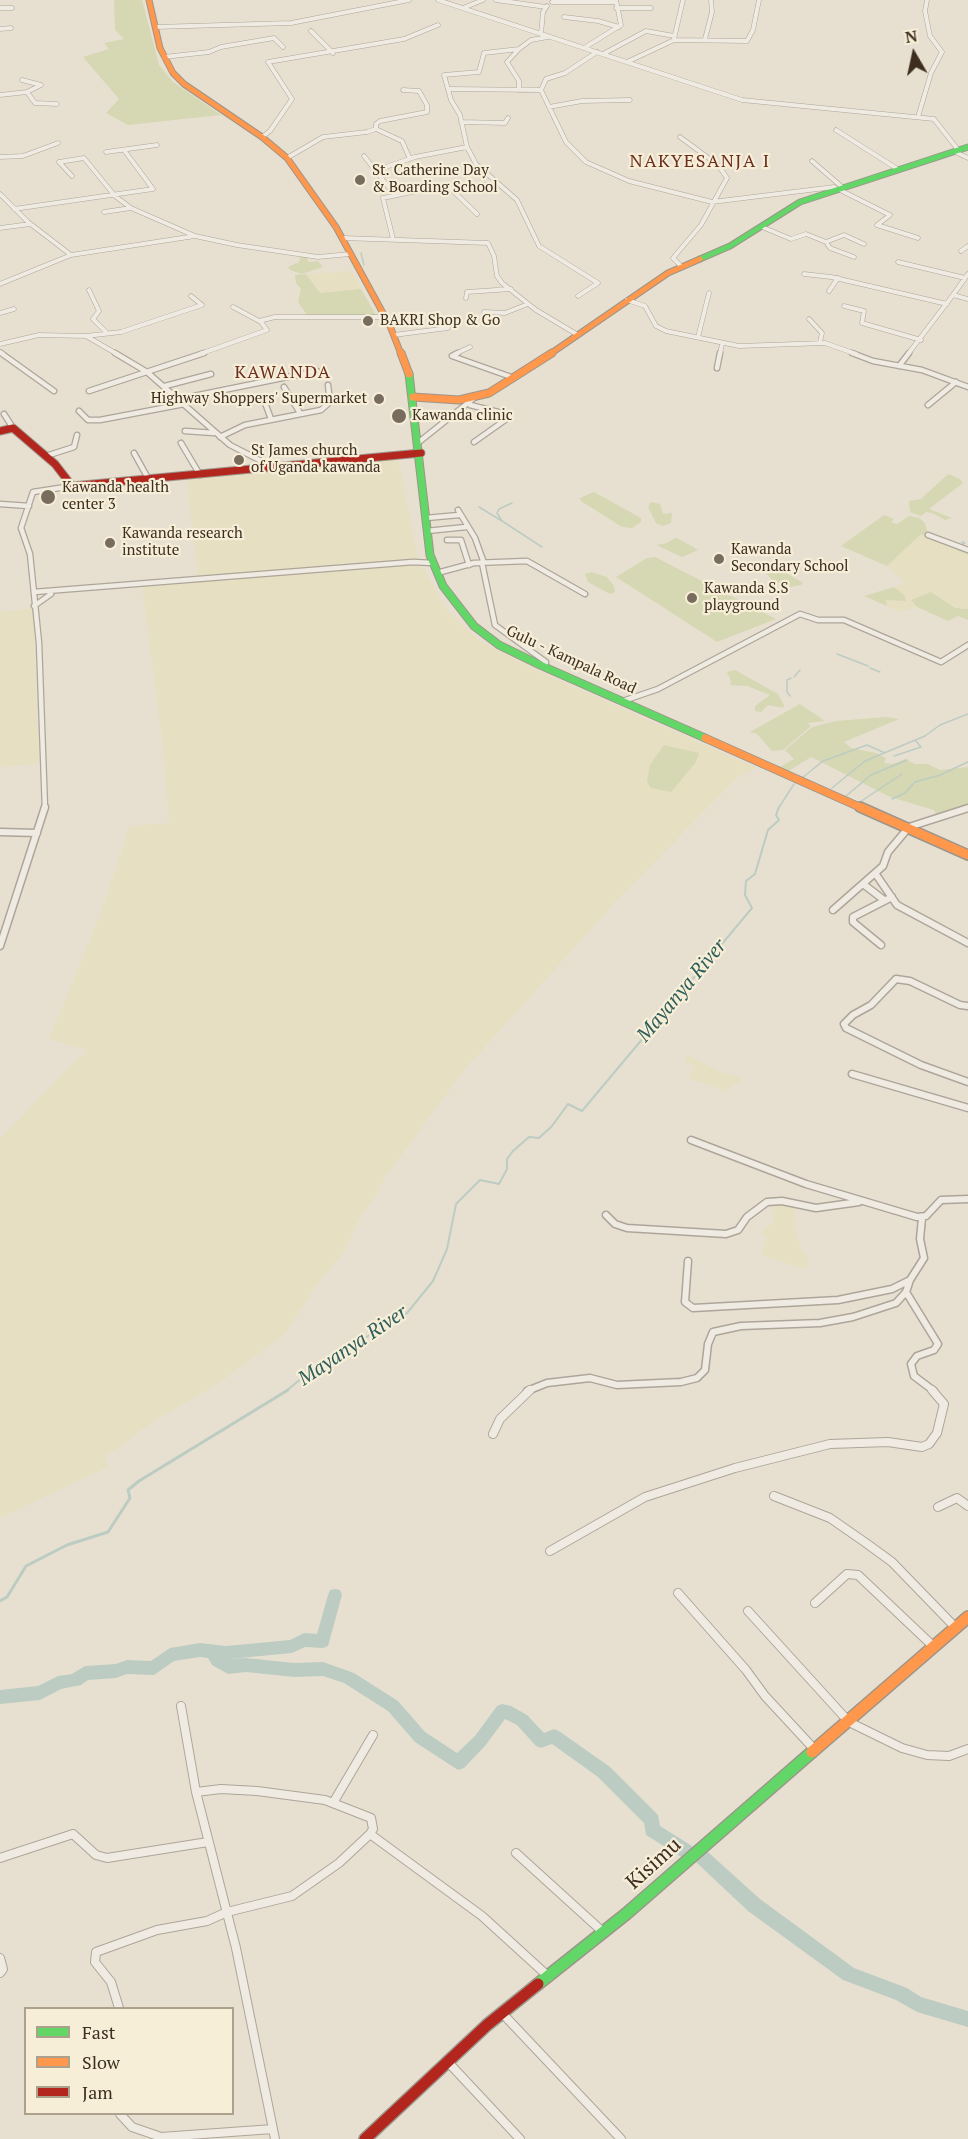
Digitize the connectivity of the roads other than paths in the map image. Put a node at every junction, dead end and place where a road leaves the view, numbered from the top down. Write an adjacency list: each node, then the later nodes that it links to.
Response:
1 (149, 0): 20 (main road, Gulu - Kampala Road)
2 (409, 0): 20 (street)
3 (438, 0): 17 (street)
4 (483, 0): 17 (street)
5 (496, 0): 12 (street)
6 (683, 0): 27 (street)
7 (711, 0): 28 (street)
8 (759, 0): 28 (street)
9 (927, 0): 47 (street)
10 (552, 1): 11 (street); 12 (street)
11 (615, 1): 15 (street)
12 (546, 7): 25 (street)
13 (0, 8): 14 (street)
14 (12, 8)
15 (616, 8): 16 (street); 21 (street)
16 (651, 8)
17 (462, 9): 25 (street)
18 (564, 17): 21 (street)
19 (438, 25): 33 (street)
20 (155, 27): 35 (main road, Gulu - Kampala Road)
21 (619, 27): 30 (street)
22 (11, 28): 23 (street)
23 (0, 29)
24 (311, 31): 33 (street)
25 (542, 33): 26 (street)
26 (551, 37): 30 (street); 31 (street)
27 (674, 38): 28 (street); 34 (street); 36 (street)
28 (705, 39)
29 (283, 47): 35 (street)
30 (584, 48): 32 (street)
31 (519, 49): 38 (street); 40 (street)
32 (597, 52): 34 (street); 41 (street)
33 (333, 53): 52 (street)
34 (603, 54): 36 (street)
35 (164, 57): 52 (main road, Gulu - Kampala Road)
36 (627, 62): 47 (street)
37 (22, 80): 42 (street)
38 (450, 89): 40 (street); 49 (street)
39 (403, 90): 50 (street)
40 (519, 90): 41 (street)
41 (541, 90): 46 (street)
42 (27, 92): 43 (street); 45 (street)
43 (0, 95)
44 (630, 100): 46 (street)
45 (57, 104)
46 (549, 107): 75 (street)
47 (918, 117): 58 (street)
48 (508, 118): 49 (street)
49 (461, 122): 56 (street)
50 (376, 129): 62 (street); 64 (street)
51 (836, 130): 67 (street)
52 (262, 137): 62 (main road, Gulu - Kampala Road)
53 (680, 137): 75 (street)
54 (58, 143): 61 (street)
55 (157, 145): 57 (street)
56 (467, 147): 64 (street); 69 (street)
57 (124, 150): 59 (street); 74 (street)
58 (960, 150): 63 (street); 67 (main road)
59 (106, 152)
60 (363, 156): 66 (street)
61 (0, 157)
62 (287, 158): 84 (main road, Gulu - Kampala Road)
63 (968, 158)
64 (410, 159): 66 (street)
65 (812, 161): 70 (street)
66 (377, 170): 73 (street)
67 (899, 170): 70 (main road)
68 (72, 176): 74 (street)
69 (498, 184): 71 (street); 106 (street)
70 (841, 188): 75 (street); 81 (main road); 85 (street)
71 (450, 189): 73 (street); 79 (street)
72 (0, 194): 76 (street)
73 (394, 194): 86 (street)
74 (115, 196): 76 (street); 77 (street)
75 (712, 202): 95 (street)
76 (14, 208): 80 (street)
77 (131, 208): 78 (street); 83 (street)
78 (104, 212)
79 (477, 214)
80 (30, 224): 82 (street); 92 (street)
81 (762, 227): 87 (street); 95 (main road)
82 (0, 228)
83 (195, 236): 91 (street); 92 (street)
84 (342, 238): 86 (street); 91 (main road, Gulu - Kampala Road)
85 (918, 238)
86 (393, 239): 100 (street)
87 (826, 242): 88 (street); 93 (street)
88 (864, 244)
89 (968, 246): 90 (street)
90 (961, 251)
91 (350, 254): 117 (main road, Gulu - Kampala Road)
92 (71, 255): 99 (street)
93 (854, 257)
94 (898, 262): 97 (street)
95 (681, 266): 109 (main road)
96 (804, 274): 98 (street)
97 (967, 276): 104 (street)
98 (838, 278): 102 (street); 111 (street)
99 (0, 284)
100 (511, 289): 107 (street); 110 (street)
101 (89, 290): 121 (street)
102 (828, 291)
103 (709, 293): 125 (street)
104 (953, 295): 108 (street); 111 (street)
105 (191, 296): 121 (street)
106 (579, 296)
107 (466, 298)
108 (968, 299)
109 (627, 300): 123 (main road); 125 (street)
110 (528, 303): 115 (street); 123 (street)
111 (947, 304): 126 (street)
112 (844, 306): 126 (street)
113 (233, 307): 119 (street)
114 (14, 309): 116 (street)
115 (484, 312)
116 (0, 313)
117 (384, 317): 119 (street); 122 (main road, Gulu - Kampala Road)
118 (809, 319): 127 (street)
119 (259, 321): 135 (street)
120 (448, 328): 122 (street)
121 (106, 332): 124 (street)
122 (394, 335): 145 (main road, Gulu - Kampala Road)
123 (578, 335): 137 (main road)
124 (86, 336): 128 (street); 135 (street)
125 (698, 337): 129 (street)
126 (921, 340): 132 (street)
127 (820, 342): 129 (street); 132 (street)
128 (0, 344)
129 (722, 344): 133 (street)
130 (470, 347): 137 (street)
131 (0, 352): 143 (street)
132 (899, 366): 138 (street)
133 (717, 368)
134 (317, 371): 146 (street)
135 (147, 372): 140 (street); 144 (street)
136 (211, 374): 140 (street)
137 (514, 378): 148 (main road)
138 (956, 382): 142 (street); 150 (street)
139 (328, 385): 152 (street)
140 (165, 386): 146 (street)
141 (284, 387): 152 (street)
142 (968, 387)
143 (54, 391)
144 (89, 391)
145 (413, 398): 148 (main road); 161 (main road, Gulu - Kampala Road)
146 (179, 399): 149 (street)
147 (264, 400): 154 (street)
148 (472, 401): 161 (street); 162 (street)
149 (184, 404): 151 (street); 158 (street)
150 (928, 405)
151 (79, 411)
152 (300, 413): 154 (street)
153 (3, 414): 155 (street)
154 (271, 419): 160 (street)
155 (12, 428): 156 (main road); 166 (main road)
156 (0, 431)
157 (185, 431): 158 (street)
158 (214, 433): 160 (street)
159 (77, 435): 166 (street)
160 (220, 437): 167 (street)
161 (419, 442): 165 (main road, Gulu - Kampala Road)
162 (474, 442)
163 (181, 443): 168 (street)
164 (134, 453): 169 (street)
165 (421, 453): 167 (main road); 173 (main road, Gulu - Kampala Road)
166 (46, 456): 170 (main road)
167 (274, 467): 168 (main road)
168 (200, 475): 169 (main road)
169 (149, 480): 170 (main road)
170 (72, 486): 172 (street)
171 (0, 504): 172 (street)
172 (29, 506): 183 (street)
173 (426, 518): 174 (street); 175 (main road, Gulu - Kampala Road)
174 (466, 527): 175 (street); 180 (street)
175 (427, 531): 181 (main road, Gulu - Kampala Road)
176 (928, 535): 178 (street)
177 (447, 540): 182 (street)
178 (968, 550)
179 (413, 562): 181 (street); 181 (street); 184 (street)
180 (483, 563): 182 (street); 185 (street); 188 (street)
181 (433, 564): 182 (street); 188 (main road, Gulu - Kampala Road)
182 (470, 565)
183 (34, 592): 184 (street); 186 (street)
184 (54, 592): 186 (street)
185 (585, 594)
186 (34, 606): 193 (street)
187 (968, 645): 189 (street)
188 (545, 667): 189 (main road, Gulu - Kampala Road)
189 (623, 701): 191 (main road, Gulu - Kampala Road)
190 (968, 808): 191 (street)
191 (909, 827): 194 (main road, Gulu - Kampala Road); 195 (street)
192 (0, 832): 193 (street)
193 (37, 833): 202 (street)
194 (968, 855)
195 (876, 873): 196 (street); 197 (street)
196 (863, 884): 198 (street); 199 (street)
197 (892, 897): 198 (street); 200 (street)
198 (884, 900): 201 (street)
199 (833, 910)
200 (968, 943)
201 (881, 945)
202 (0, 946)
203 (968, 1006): 205 (street)
204 (852, 1074): 206 (street)
205 (968, 1082)
206 (968, 1108)
207 (691, 1140): 209 (street)
208 (968, 1199): 211 (street)
209 (859, 1202): 210 (street); 211 (street)
210 (606, 1215)
211 (922, 1218): 213 (street)
212 (688, 1261): 213 (street)
213 (910, 1280): 214 (street)
214 (906, 1292): 215 (street); 219 (street)
215 (493, 1434)
216 (774, 1496): 224 (street)
217 (968, 1506): 218 (street)
218 (938, 1507)
219 (550, 1551)
220 (678, 1593): 230 (street)
221 (815, 1603): 225 (street)
222 (748, 1611): 227 (street)
223 (968, 1617): 224 (main road, Kisimu)
224 (955, 1627): 225 (main road, Kisimu)
225 (934, 1647): 227 (main road, Kisimu)
226 (181, 1706): 231 (street)
227 (849, 1722): 229 (street); 230 (main road, Kisimu)
228 (373, 1735): 232 (street)
229 (968, 1749)
230 (815, 1750): 238 (main road, Kisimu)
231 (196, 1792): 232 (street); 234 (street)
232 (333, 1803): 233 (street)
233 (369, 1834): 237 (street); 241 (street)
234 (208, 1842): 236 (street); 237 (street)
235 (516, 1853): 238 (street)
236 (0, 1858)
237 (227, 1912): 242 (street); 246 (street)
238 (604, 1932): 241 (main road, Kisimu)
239 (0, 1958): 240 (street)
240 (0, 1972)
241 (549, 1977): 243 (main road, Kisimu)
242 (119, 2007)
243 (502, 2013): 244 (main road, Kisimu); 251 (street)
244 (447, 2061): 249 (main road, Kisimu); 250 (street)
245 (121, 2115): 247 (street)
246 (273, 2129): 247 (street); 248 (street)
247 (174, 2138)
248 (275, 2139)
249 (365, 2139)
250 (520, 2139)
251 (621, 2139)

